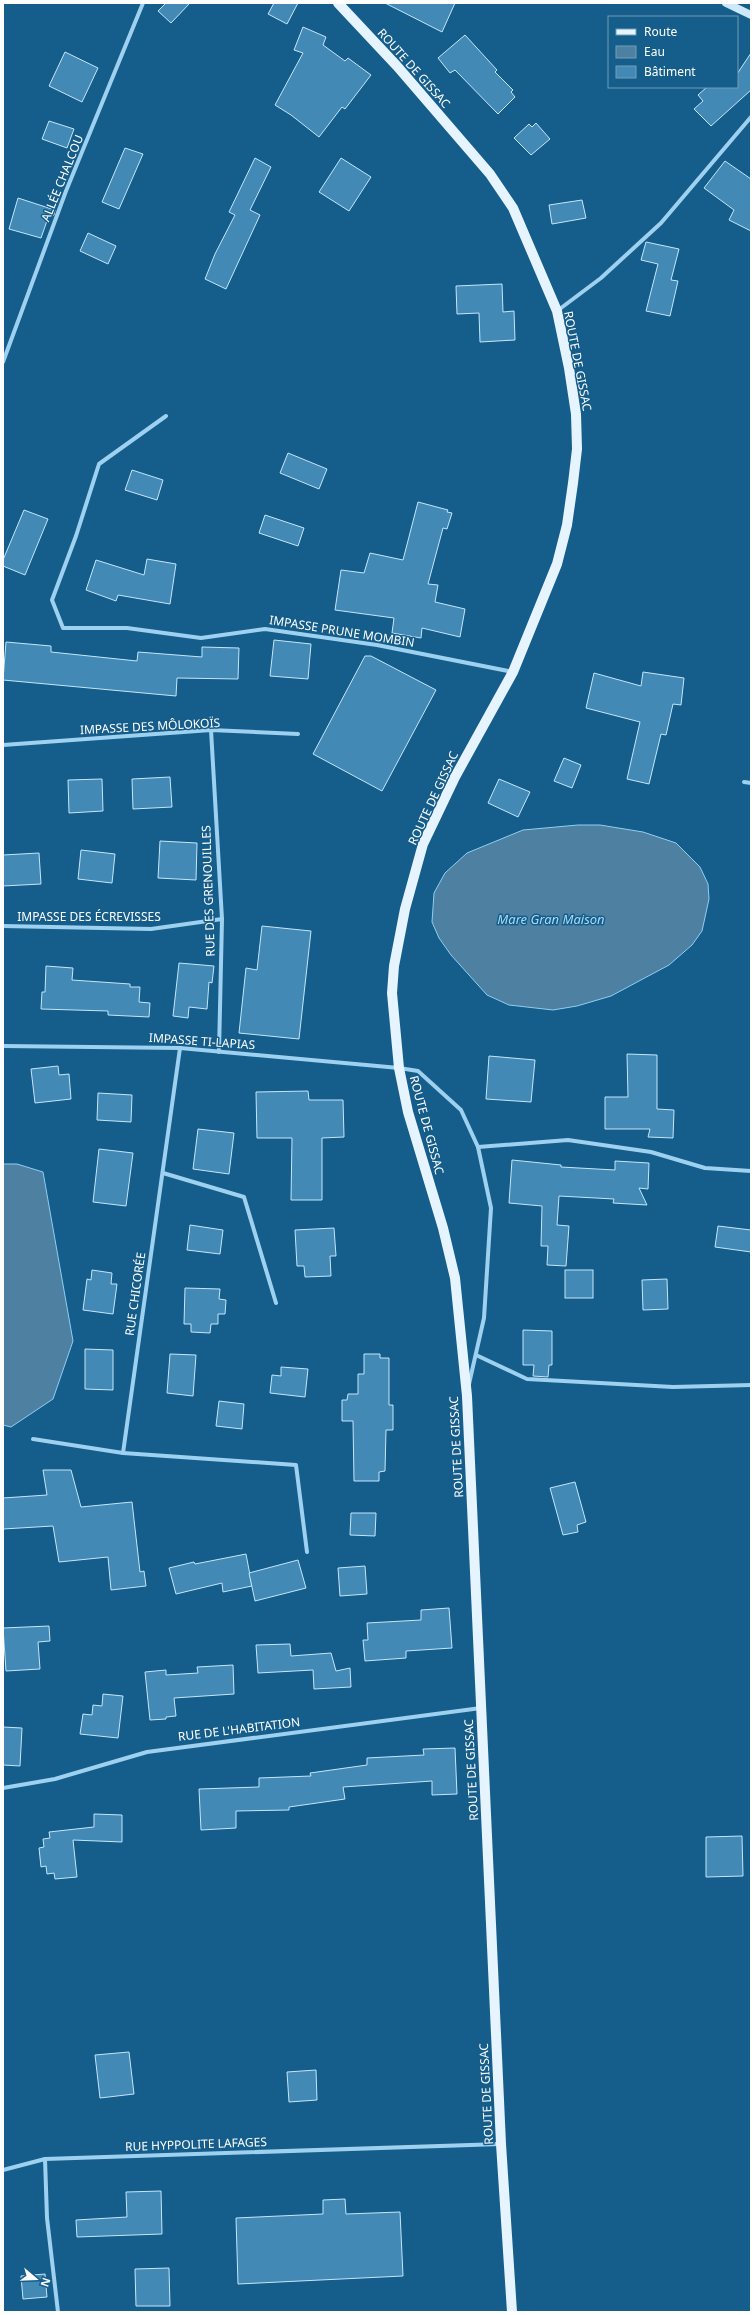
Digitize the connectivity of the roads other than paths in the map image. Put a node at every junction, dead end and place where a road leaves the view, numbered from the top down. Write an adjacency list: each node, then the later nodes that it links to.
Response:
1 (143, 3): 7 (street, ALLÉE CHALCOU)
2 (338, 3): 6 (main road, ROUTE DE GISSAC)
3 (726, 3): 4 (main road)
4 (751, 15)
5 (751, 117): 6 (street)
6 (556, 311): 9 (main road, ROUTE DE GISSAC)
7 (3, 362)
8 (166, 416): 9 (street, IMPASSE PRUNE MOMBIN)
9 (513, 672): 20 (main road, ROUTE DE GISSAC)
10 (211, 730): 11 (street, IMPASSE DES MÔLOKOÏS); 12 (street, IMPASSE DES MÔLOKOÏS); 15 (street, RUE DES GRENOUILLES)
11 (298, 734)
12 (3, 745)
13 (744, 782): 14 (street)
14 (751, 783)
15 (222, 919): 16 (street, IMPASSE DES ÉCREVISSES); 19 (street, RUE DES GRENOUILLES)
16 (3, 926)
17 (3, 1046): 18 (street, IMPASSE TI-LAPIAS)
18 (180, 1048): 19 (street, IMPASSE TI-LAPIAS); 23 (street, RUE CHICORÉE)
19 (219, 1052): 20 (street, IMPASSE TI-LAPIAS)
20 (399, 1068): 21 (street, IMPASSE TI-LAPIAS); 27 (main road, ROUTE DE GISSAC)
21 (478, 1147): 22 (street); 25 (street, IMPASSE TI-LAPIAS)
22 (751, 1171)
23 (163, 1173): 24 (street); 29 (street, RUE CHICORÉE)
24 (276, 1303)
25 (476, 1355): 26 (street); 27 (street, IMPASSE TI-LAPIAS)
26 (751, 1385)
27 (467, 1396): 31 (main road, ROUTE DE GISSAC)
28 (33, 1439): 29 (street)
29 (123, 1453): 30 (street)
30 (307, 1552)
31 (481, 1708): 32 (street, RUE DE L'HABITATION); 33 (main road, ROUTE DE GISSAC)
32 (3, 1788)
33 (502, 2144): 34 (street, RUE HYPPOLITE LAFAGES); 37 (main road, ROUTE DE GISSAC)
34 (45, 2159): 35 (street, RUE HYPPOLITE LAFAGES); 36 (street)
35 (3, 2170)
36 (58, 2312)
37 (512, 2312)

